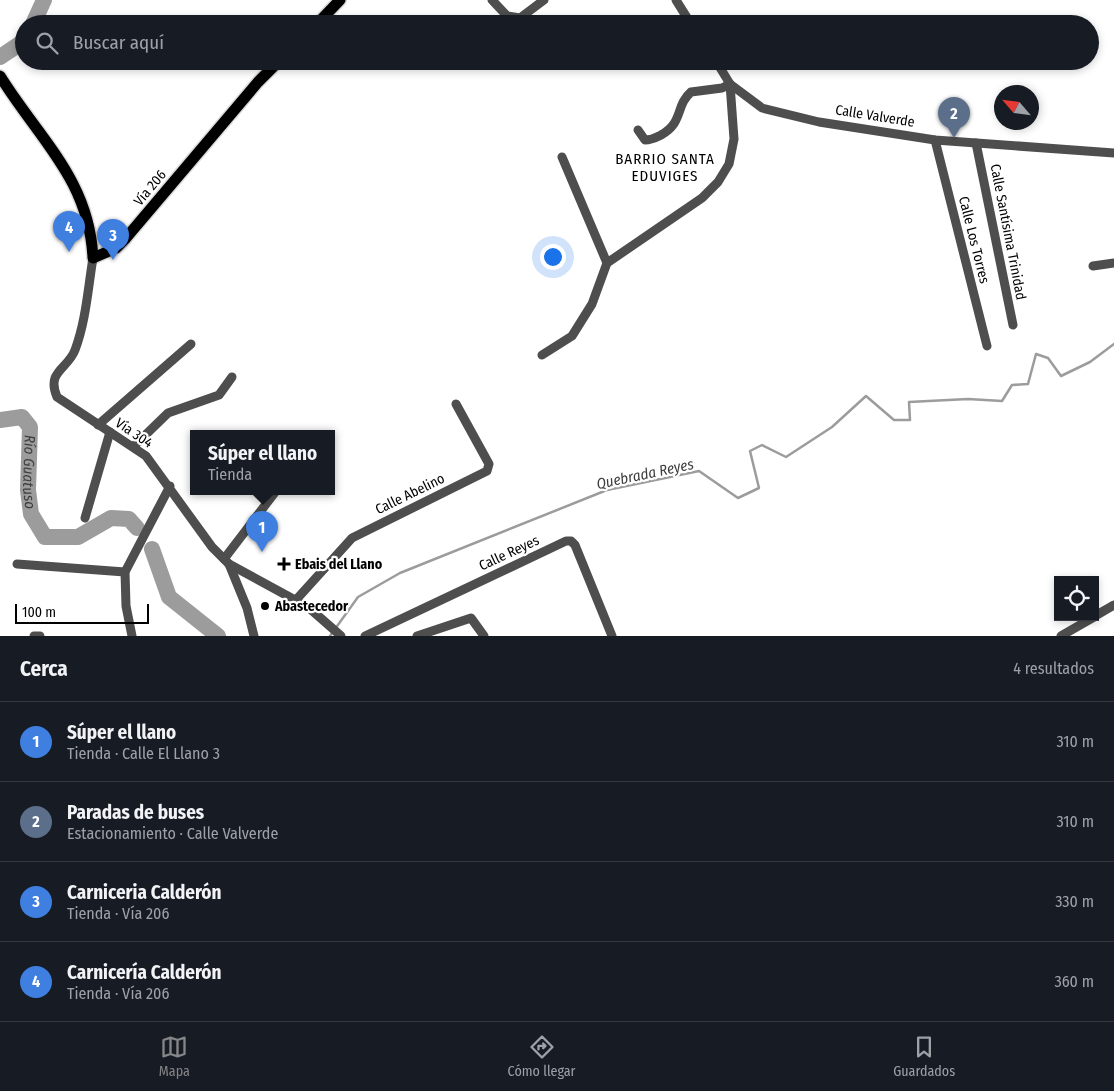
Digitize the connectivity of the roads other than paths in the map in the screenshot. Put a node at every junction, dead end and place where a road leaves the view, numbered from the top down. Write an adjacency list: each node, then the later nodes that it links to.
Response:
1 (340, 0): 5 (main road)
2 (492, 0): 6 (street)
3 (544, 0): 7 (street)
4 (676, 0): 8 (street)
5 (326, 15)
6 (506, 15)
7 (524, 15)
8 (685, 15)
9 (270, 70): 18 (main road, Vía 206)
10 (721, 70): 12 (street, Calle Valverde)
11 (0, 76): 18 (main road)
12 (730, 84): 13 (street); 14 (street, Calle Valverde); 19 (street)
13 (638, 130)
14 (935, 140): 15 (street, Calle Valverde); 24 (street, Calle Los Torres)
15 (976, 144): 16 (street, Calle Valverde); 22 (street, Calle Santísima Trinidad)
16 (1114, 153)
17 (562, 157): 19 (street)
18 (93, 258): 28 (street, Vía 304)
19 (607, 263): 25 (street)
20 (1114, 263): 21 (street)
21 (1093, 266)
22 (1013, 325)
23 (191, 344): 28 (street)
24 (986, 346)
25 (542, 355)
26 (232, 377): 30 (street)
27 (456, 404): 37 (street, Calle Abelino)
28 (98, 425): 29 (street, Vía 304)
29 (110, 432): 30 (street, Vía 304); 33 (street)
30 (134, 446): 31 (street, Vía 304)
31 (170, 486): 34 (street, Vía 304); 36 (street)
32 (273, 495): 34 (street)
33 (85, 518)
34 (227, 562): 37 (street, Vía 304); 44 (street)
35 (17, 564): 36 (street)
36 (125, 572): 43 (street)
37 (296, 601): 45 (street, Vía 304)
38 (1114, 605): 39 (street)
39 (1099, 614)
40 (1087, 621): 50 (street)
41 (34, 636): 42 (street)
42 (40, 636)
43 (132, 636)
44 (254, 636)
45 (341, 636)
46 (365, 636): 49 (street, Calle Reyes)
47 (417, 636): 48 (street)
48 (484, 636)
49 (612, 636)
50 (1062, 636)

